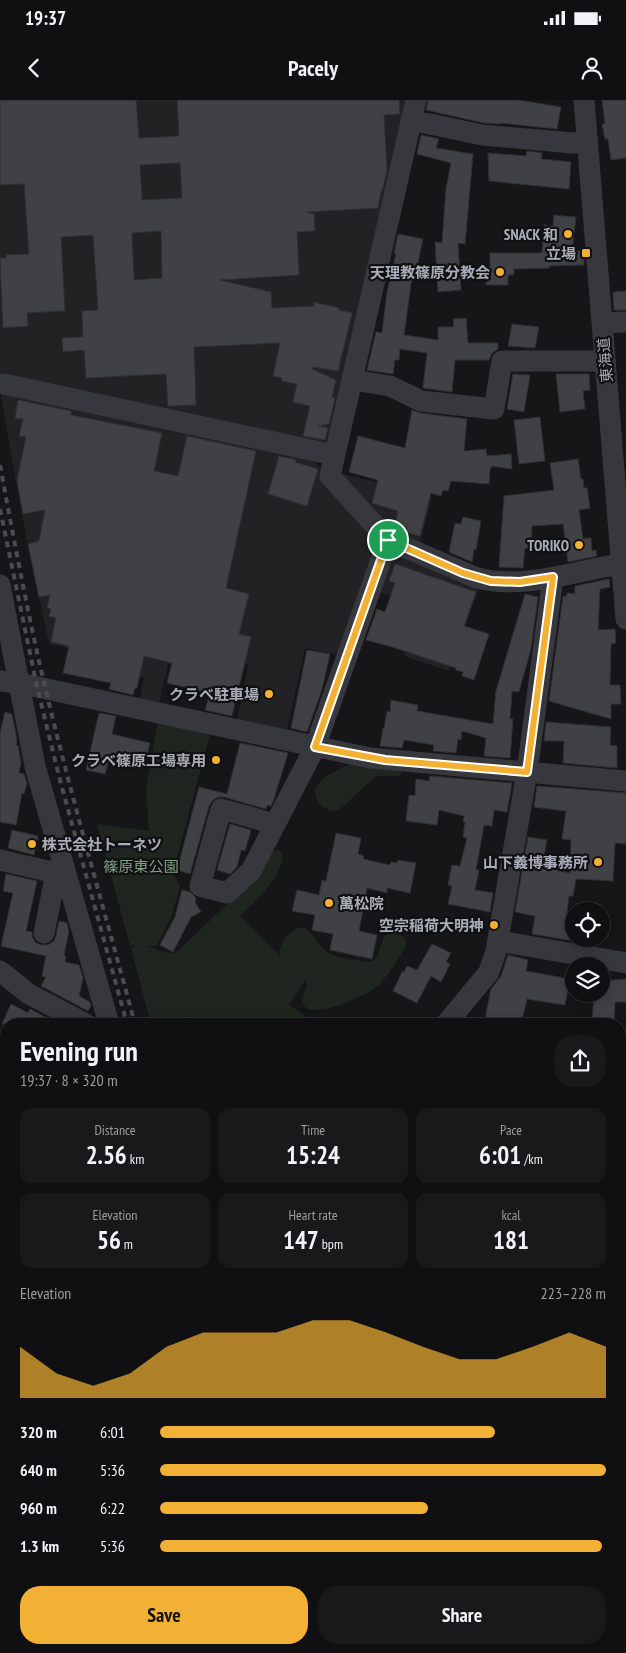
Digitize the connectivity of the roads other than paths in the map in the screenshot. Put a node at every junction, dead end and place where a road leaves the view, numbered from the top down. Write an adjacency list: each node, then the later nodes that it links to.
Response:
1 (584, 100): 3 (street, 東海道)
2 (413, 110): 3 (street); 7 (street)
3 (587, 142): 5 (street, 東海道)
4 (626, 322): 5 (street)
5 (602, 324): 6 (street, 東海道)
6 (605, 361): 7 (street); 9 (street, 東海道)
7 (352, 380): 10 (street)
8 (4, 384): 10 (street)
9 (619, 445): 12 (street, 東海道)
10 (334, 456): 11 (street)
11 (388, 540): 13 (street); 17 (street)
12 (621, 564): 13 (street); 15 (street, 東海道)
13 (553, 577): 18 (street)
14 (0, 585): 16 (street)
15 (626, 619)
16 (6, 685): 17 (street); 22 (street)
17 (315, 747): 18 (street); 20 (street)
18 (527, 772): 19 (street); 24 (street)
19 (626, 781)
20 (275, 824)
21 (0, 860): 22 (street)
22 (61, 871): 23 (street); 28 (street)
23 (44, 933)
24 (498, 941): 25 (street); 29 (street)
25 (626, 962)
26 (0, 972): 27 (street)
27 (75, 1018)
28 (106, 1018)
29 (451, 1018)

